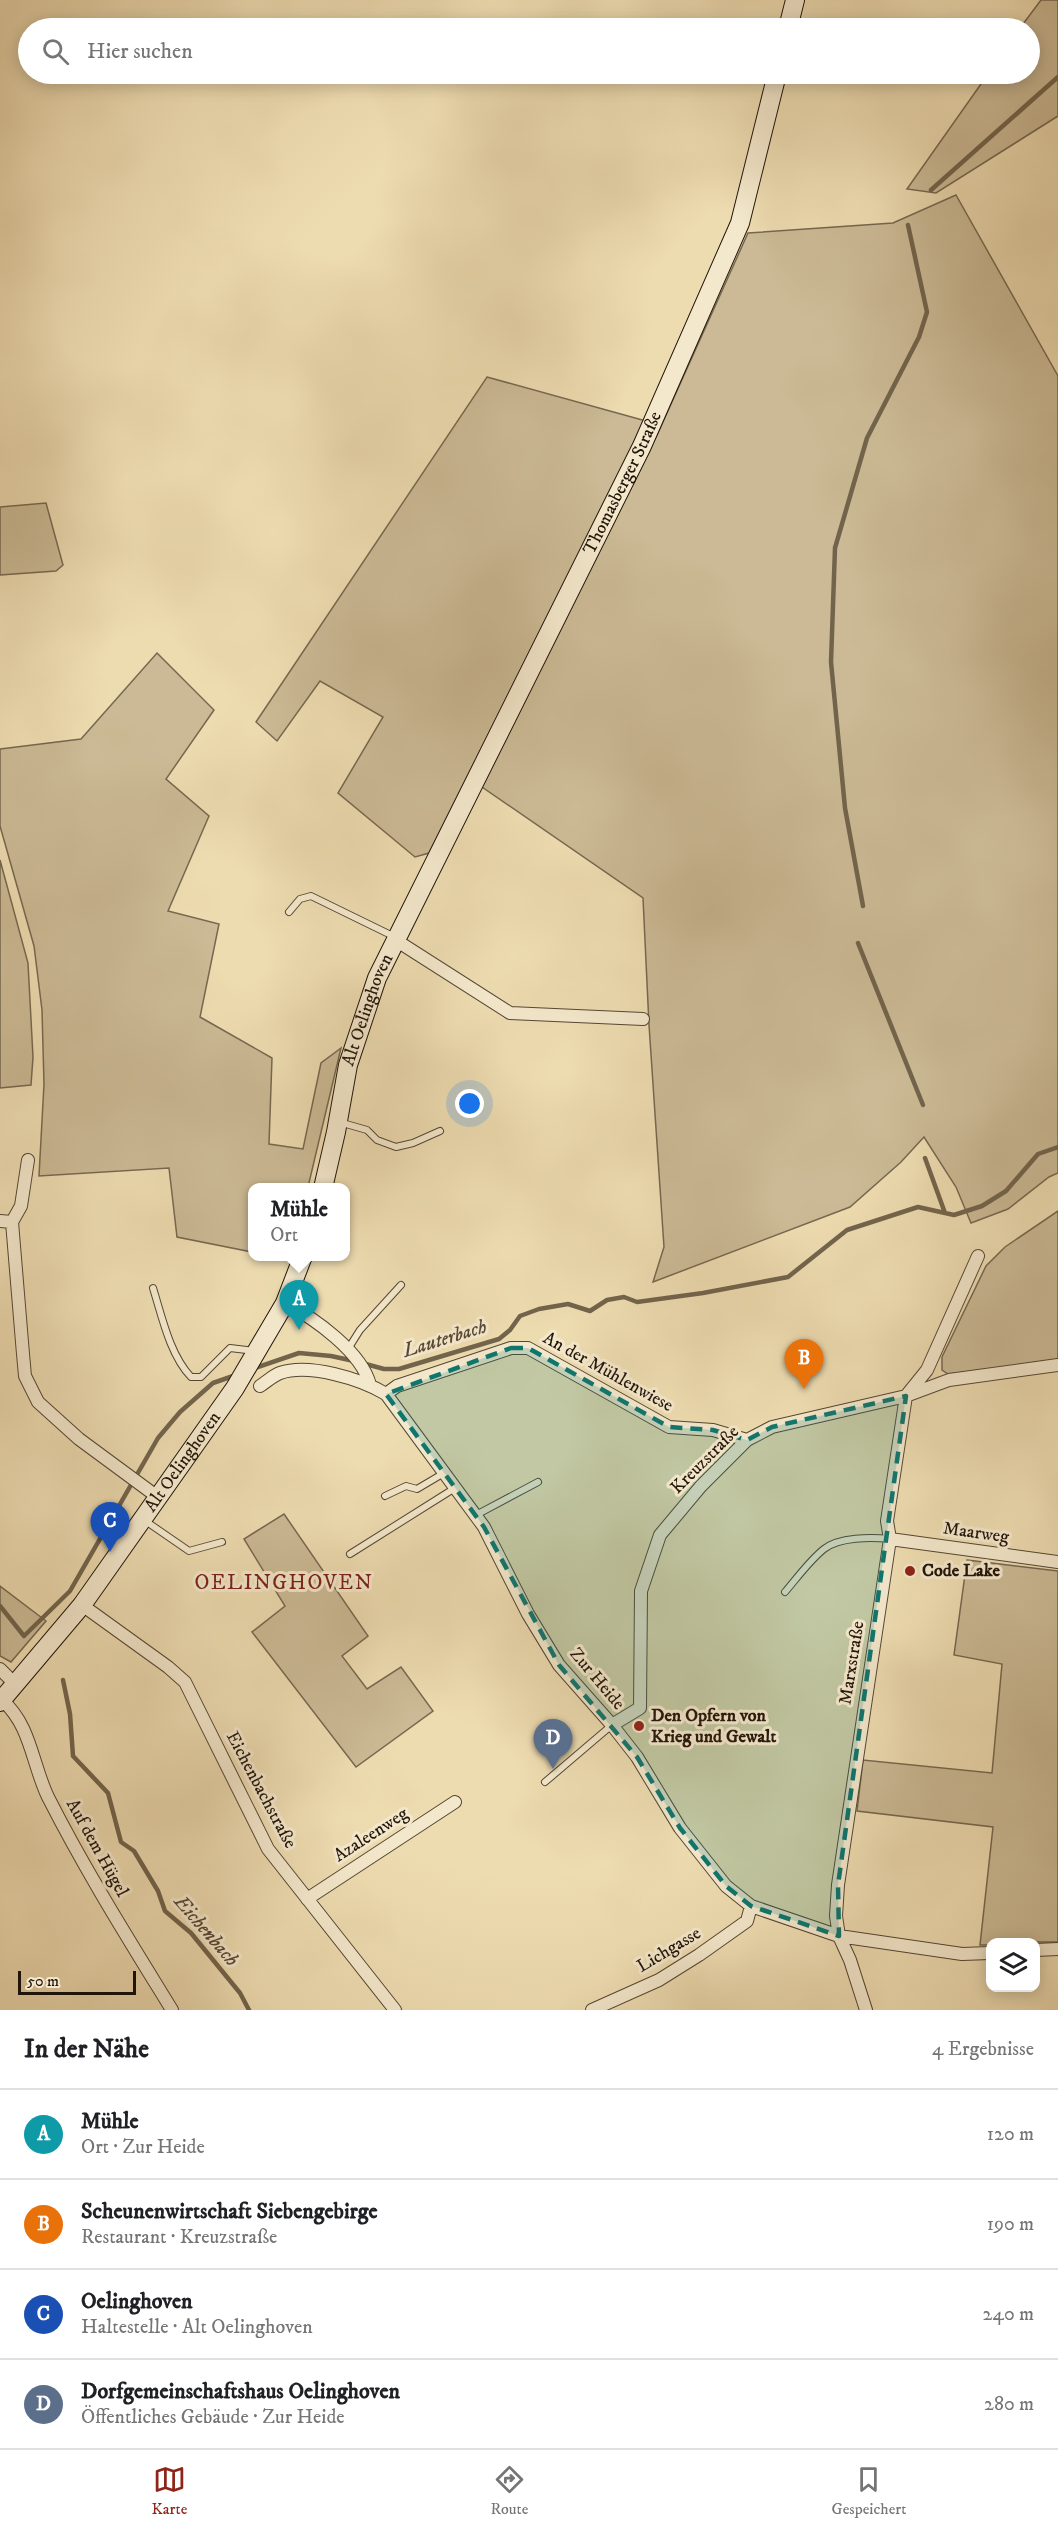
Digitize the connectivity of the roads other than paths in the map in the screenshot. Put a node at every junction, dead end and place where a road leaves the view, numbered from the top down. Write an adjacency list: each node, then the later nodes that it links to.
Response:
1 (795, 0): 2 (main road)
2 (790, 18)
3 (775, 84): 4 (main road, Thomasberger Straße)
4 (426, 876): 6 (main road, Alt Oelinghoven)
5 (290, 912): 6 (lane)
6 (395, 938): 7 (street); 8 (main road, Alt Oelinghoven)
7 (642, 1018)
8 (338, 1122): 9 (lane); 11 (main road, Alt Oelinghoven)
9 (440, 1131)
10 (27, 1160): 12 (street)
11 (324, 1183)
12 (6, 1221): 29 (street)
13 (978, 1256): 24 (street)
14 (301, 1261): 17 (main road, Alt Oelinghoven)
15 (401, 1285): 18 (lane)
16 (153, 1288): 19 (lane)
17 (285, 1303): 18 (street); 19 (main road, Alt Oelinghoven)
18 (347, 1349): 21 (street)
19 (258, 1351): 29 (main road, Alt Oelinghoven)
20 (1058, 1365): 24 (street, Kreuzstraße)
21 (370, 1385): 22 (street, Zur Heide); 23 (street, Zur Heide)
22 (260, 1386)
23 (386, 1394): 25 (street, An der Mühlenwiese); 26 (street, Zur Heide)
24 (906, 1396): 25 (street, Kreuzstraße); 33 (street, Marxstraße)
25 (747, 1440): 42 (street, Kreuzstraße)
26 (444, 1473): 28 (street, Zur Heide); 30 (lane)
27 (538, 1482): 31 (lane)
28 (455, 1488): 31 (street, Zur Heide); 35 (lane)
29 (152, 1492): 32 (main road, Alt Oelinghoven)
30 (385, 1496)
31 (476, 1516): 42 (street, Zur Heide)
32 (143, 1520): 34 (lane); 38 (main road, Alt Oelinghoven)
33 (890, 1539): 36 (street, Maarweg); 37 (lane); 47 (street, Marxstraße)
34 (222, 1542)
35 (350, 1554)
36 (1058, 1562)
37 (785, 1592)
38 (82, 1605): 40 (main road, Alt Oelinghoven); 45 (street, Eichenbachstraße)
39 (0, 1669): 40 (street)
40 (15, 1684): 41 (main road, Alt Oelinghoven)
41 (1, 1701): 51 (street, Auf dem Hügel)
42 (612, 1725): 43 (lane); 46 (street, Zur Heide)
43 (545, 1782)
44 (454, 1802): 45 (street, Azaleenweg)
45 (307, 1899): 52 (street, Eichenbachstraße)
46 (751, 1906): 47 (street, Zur Heide); 53 (street, Lichgasse)
47 (839, 1936): 50 (street, Zur Heide); 54 (street, Marxstraße)
48 (1058, 1949): 49 (street)
49 (1040, 1950)
50 (986, 1953)
51 (172, 2010)
52 (395, 2010)
53 (592, 2010)
54 (866, 2010)

